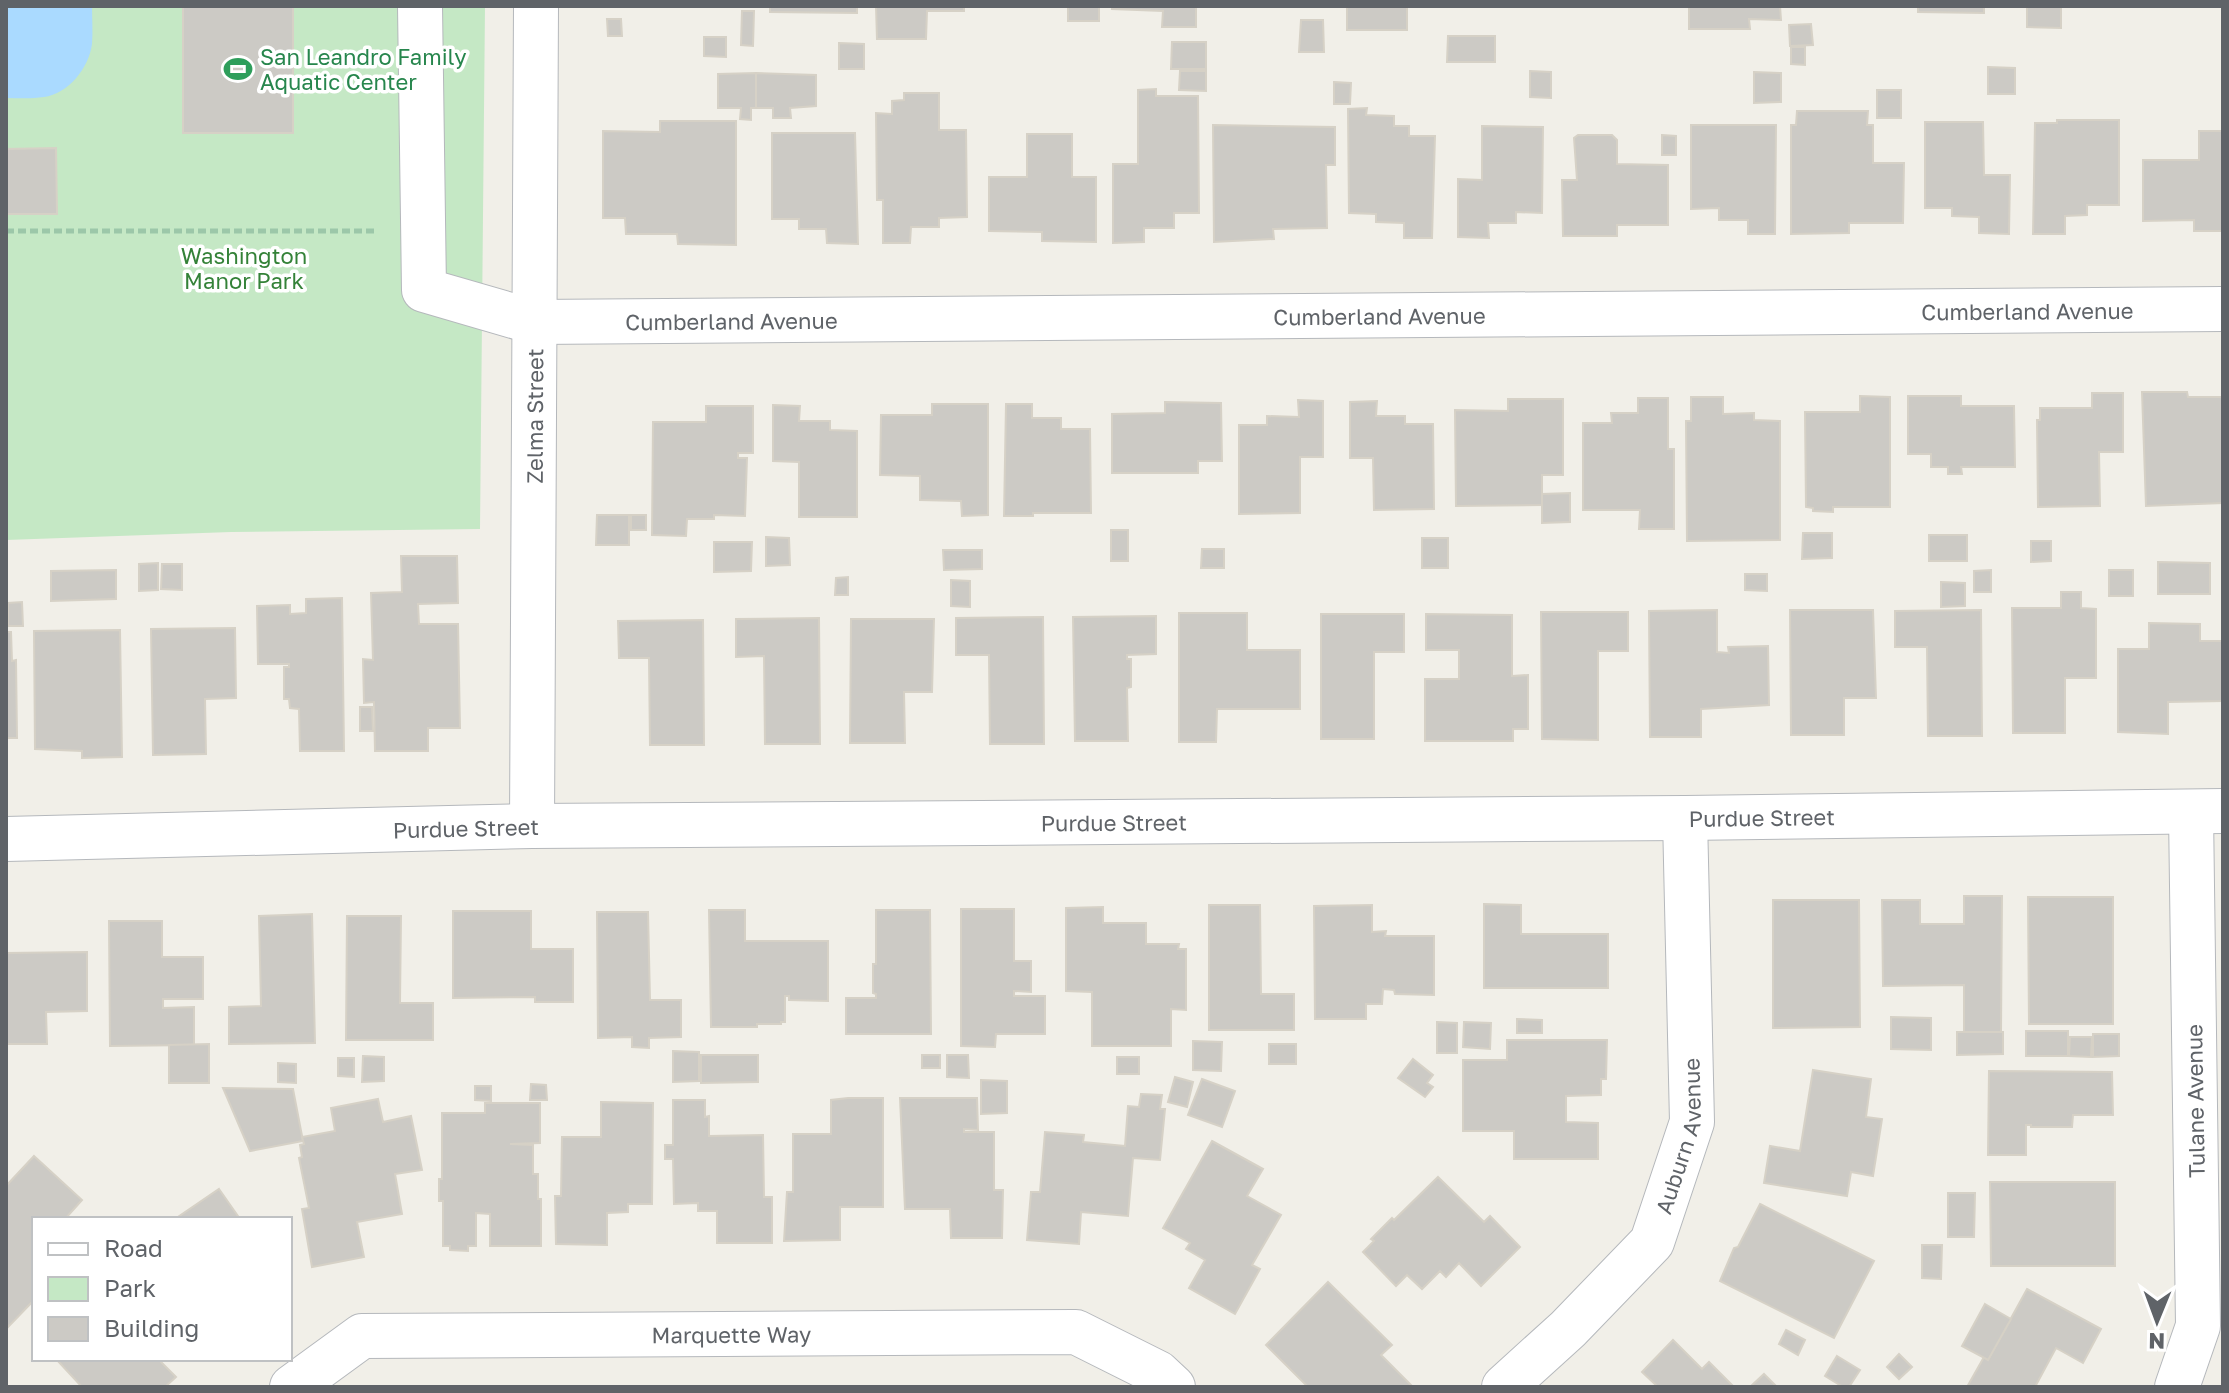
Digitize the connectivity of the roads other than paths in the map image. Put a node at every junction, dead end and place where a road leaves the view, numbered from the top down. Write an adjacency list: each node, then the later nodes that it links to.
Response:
1 (420, 6): 4 (street, Cumberland Avenue)
2 (536, 6): 4 (street, Zelma Street)
3 (2223, 309): 4 (street, Cumberland Avenue)
4 (534, 322): 7 (street, Zelma Street)
5 (2207, 812): 6 (street, Purdue Street); 12 (street, Tulane Avenue)
6 (1685, 818): 7 (street, Purdue Street); 11 (street, Auburn Avenue)
7 (532, 826): 8 (street, Purdue Street)
8 (6, 839)
9 (292, 1387): 10 (street, Marquette Way)
10 (1173, 1387)
11 (1504, 1387)
12 (2177, 1387)

